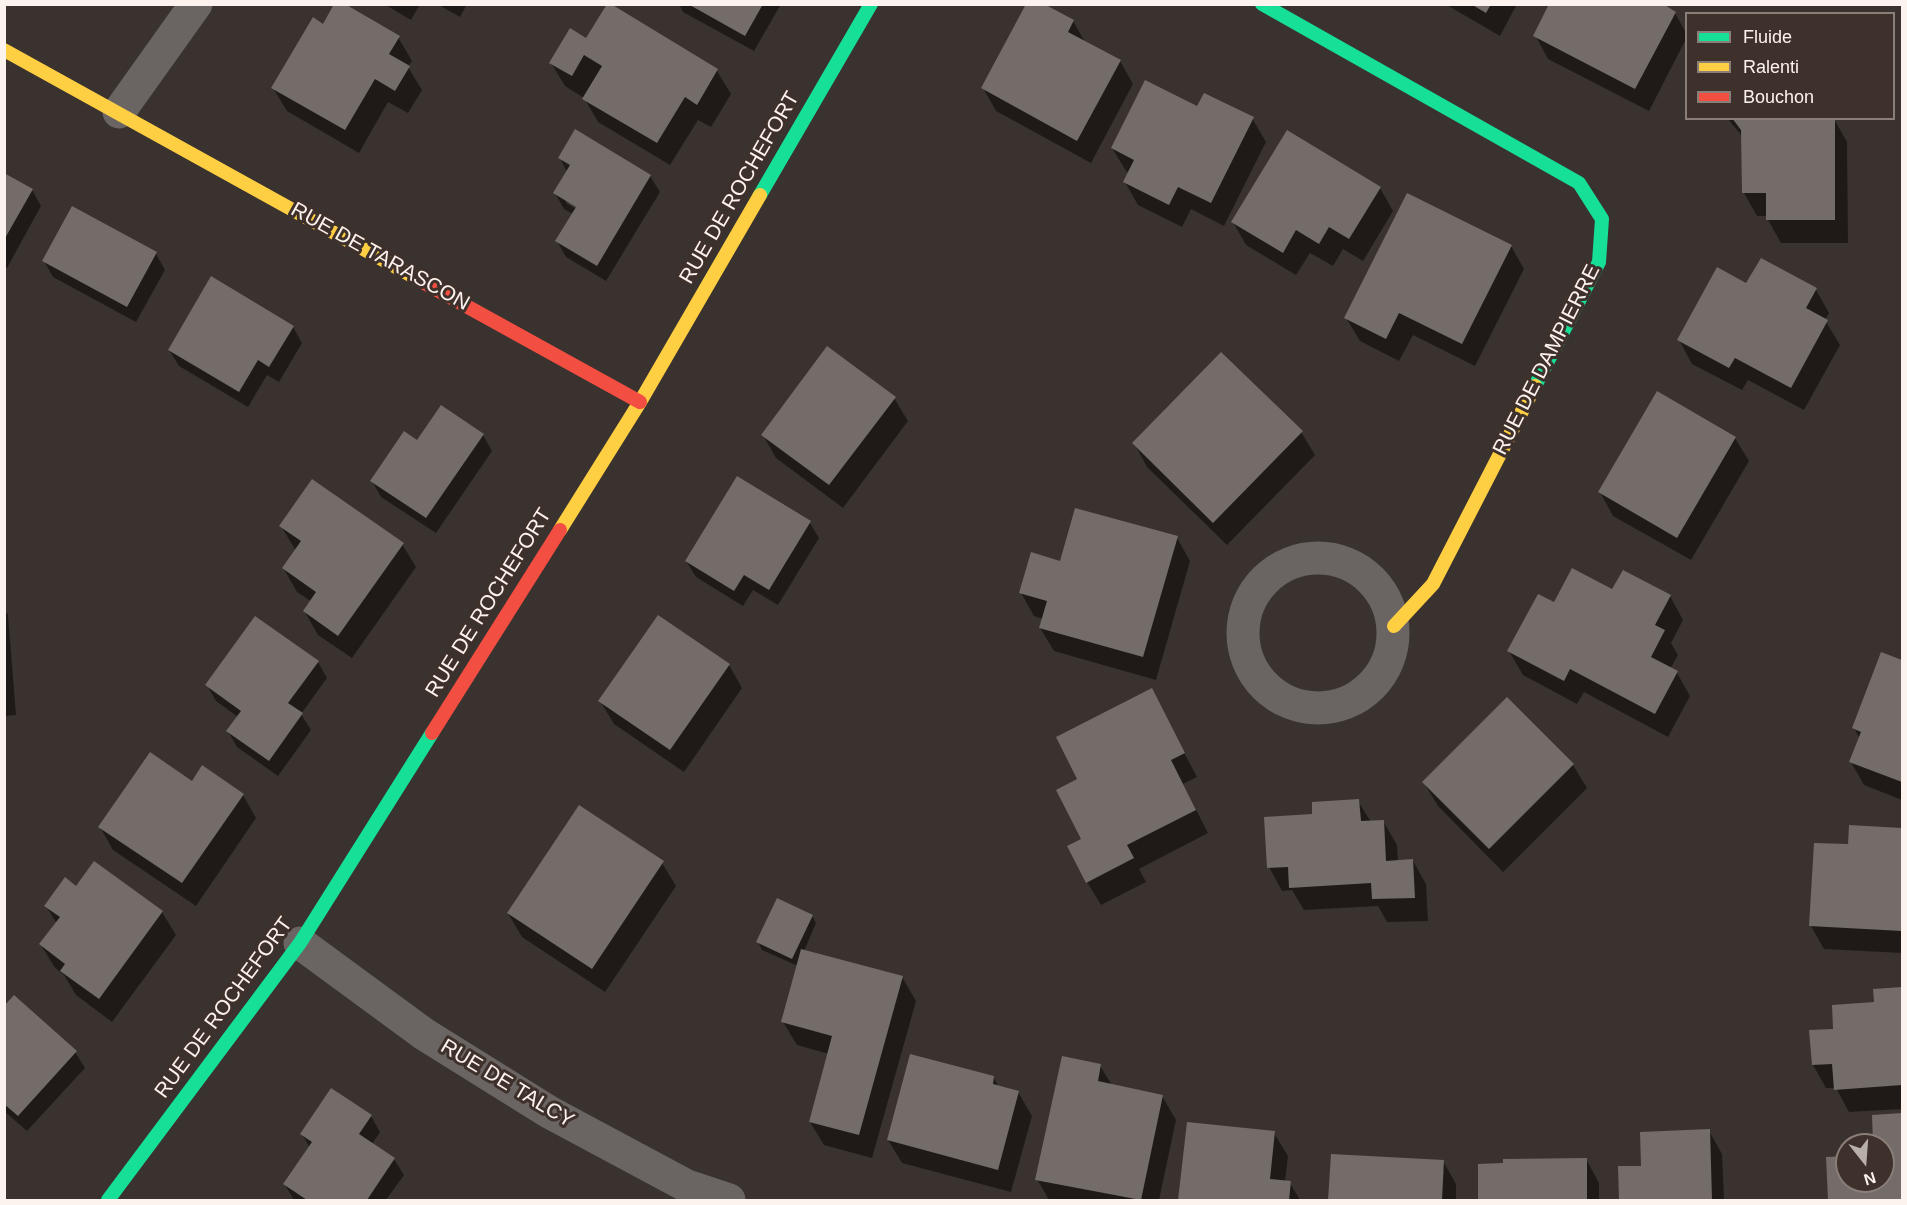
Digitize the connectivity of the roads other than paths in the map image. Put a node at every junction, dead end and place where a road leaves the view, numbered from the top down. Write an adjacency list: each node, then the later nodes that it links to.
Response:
1 (196, 4): 5 (street)
2 (871, 4): 6 (street, RUE DE ROCHEFORT)
3 (1262, 4): 7 (street, RUE DE DAMPIERRE)
4 (4, 50): 5 (street, RUE DE TARASCON)
5 (119, 112): 6 (street, RUE DE TARASCON)
6 (640, 402): 8 (street, RUE DE ROCHEFORT)
7 (1394, 626): 7 (street)
8 (300, 943): 9 (street, RUE DE ROCHEFORT); 10 (street, RUE DE TALCY)
9 (108, 1200)
10 (729, 1200)

